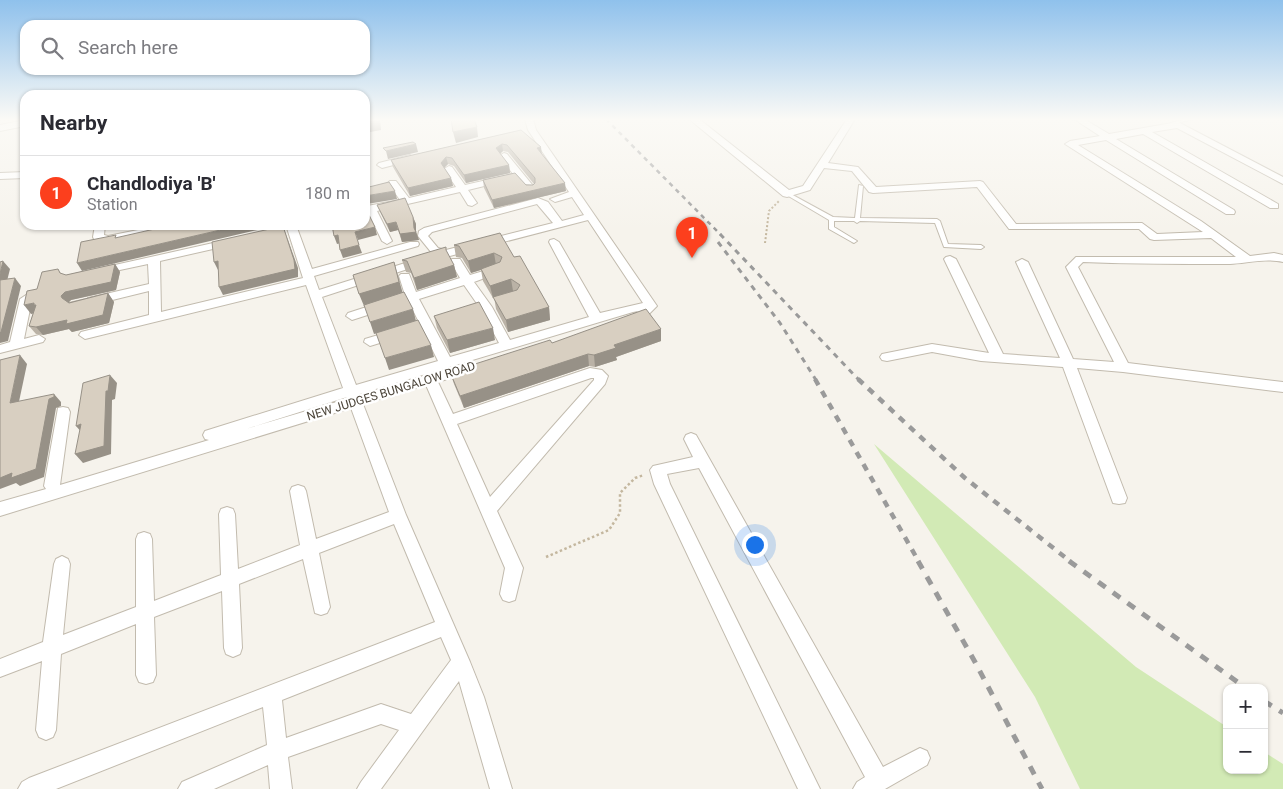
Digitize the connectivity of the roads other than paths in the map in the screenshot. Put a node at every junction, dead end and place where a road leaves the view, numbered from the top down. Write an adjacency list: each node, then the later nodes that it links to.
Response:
1 (420, 156): 10 (street)
2 (504, 156): 14 (street)
3 (547, 156): 21 (street)
4 (739, 156): 22 (street)
5 (828, 156): 11 (street)
6 (1089, 156): 37 (street)
7 (1137, 156): 29 (street)
8 (1187, 156): 26 (street)
9 (1236, 156): 16 (street)
10 (382, 164)
11 (822, 165): 22 (street); 37 (street)
12 (449, 169): 19 (street)
13 (20, 175): 15 (street)
14 (519, 175): 19 (street); 20 (street)
15 (0, 176)
16 (1283, 181)
17 (393, 183): 24 (street)
18 (861, 186): 32 (lane)
19 (463, 190): 24 (street); 25 (street)
20 (531, 190)
21 (575, 193): 23 (street); 30 (street)
22 (787, 194): 31 (lane)
23 (556, 199)
24 (406, 202): 27 (street)
25 (472, 203)
26 (1274, 206)
27 (370, 209)
28 (370, 212): 39 (street)
29 (1230, 212)
30 (589, 217): 33 (street); 64 (street)
31 (832, 219): 32 (lane); 41 (lane)
32 (857, 220): 43 (lane)
33 (560, 224): 33 (street)
34 (99, 230): 35 (street)
35 (154, 230)
36 (294, 230): 55 (street)
37 (1215, 235): 48 (street)
38 (238, 240): 44 (street)
39 (387, 241)
40 (554, 242): 68 (street)
41 (854, 242)
42 (414, 244): 50 (street)
43 (981, 247)
44 (154, 259): 53 (street); 58 (street)
45 (427, 259): 56 (street)
46 (950, 259): 77 (street)
47 (1283, 259): 48 (street)
48 (1248, 260): 80 (street)
49 (456, 261): 57 (street)
50 (350, 262): 55 (street); 56 (street)
51 (1022, 262): 78 (street)
52 (497, 270): 57 (street)
53 (89, 274)
54 (405, 276): 60 (street)
55 (309, 277): 59 (street); 67 (street)
56 (360, 280): 59 (street)
57 (467, 280): 60 (street); 63 (street)
58 (154, 286): 62 (street); 67 (street)
59 (315, 295): 83 (street)
60 (412, 297): 66 (street); 69 (street)
61 (26, 299): 73 (street)
62 (84, 302)
63 (491, 305): 65 (street); 74 (street)
64 (651, 306): 68 (street); 81 (street, NEW JUDGES BUNGALOW ROAD)
65 (469, 312)
66 (352, 316)
67 (155, 318): 70 (street)
68 (596, 318): 74 (street)
69 (431, 323): 72 (street); 79 (street)
70 (85, 335)
71 (39, 339): 73 (street)
72 (370, 342)
73 (16, 345): 75 (street)
74 (507, 345): 79 (street)
75 (0, 349)
76 (887, 356): 77 (street)
77 (998, 358): 78 (street)
78 (1068, 362): 80 (street); 90 (street)
79 (445, 364): 83 (street)
80 (1124, 367): 82 (street)
81 (430, 379): 83 (street, NEW JUDGES BUNGALOW ROAD); 85 (street)
82 (1283, 388)
83 (353, 396): 88 (street); 92 (street, NEW JUDGES BUNGALOW ROAD); 95 (street)
84 (63, 412): 88 (street)
85 (449, 421): 93 (street); 93 (street)
86 (691, 439): 87 (street)
87 (702, 462): 114 (street); 120 (street)
88 (52, 486): 91 (street)
89 (298, 491): 97 (street)
90 (1119, 498)
91 (0, 501)
92 (0, 509)
93 (488, 510): 100 (street)
94 (227, 514): 99 (street)
95 (398, 515): 97 (street); 103 (street)
96 (144, 539): 102 (street)
97 (310, 549): 99 (street); 101 (street)
98 (62, 564): 104 (street)
99 (229, 580): 102 (street); 105 (street)
100 (509, 594)
101 (322, 607)
102 (145, 612): 104 (street); 108 (street)
103 (445, 627): 106 (street); 109 (street)
104 (52, 648): 107 (street); 111 (street)
105 (233, 648)
106 (461, 662): 110 (street); 119 (street)
107 (0, 668)
108 (146, 675)
109 (272, 694): 112 (street); 115 (street)
110 (416, 725): 112 (street); 118 (street)
111 (46, 730)
112 (277, 751): 116 (street); 117 (street)
113 (920, 758): 114 (street)
114 (871, 785)
115 (29, 789)
116 (189, 789)
117 (280, 789)
118 (368, 789)
119 (501, 789)
120 (808, 789)

